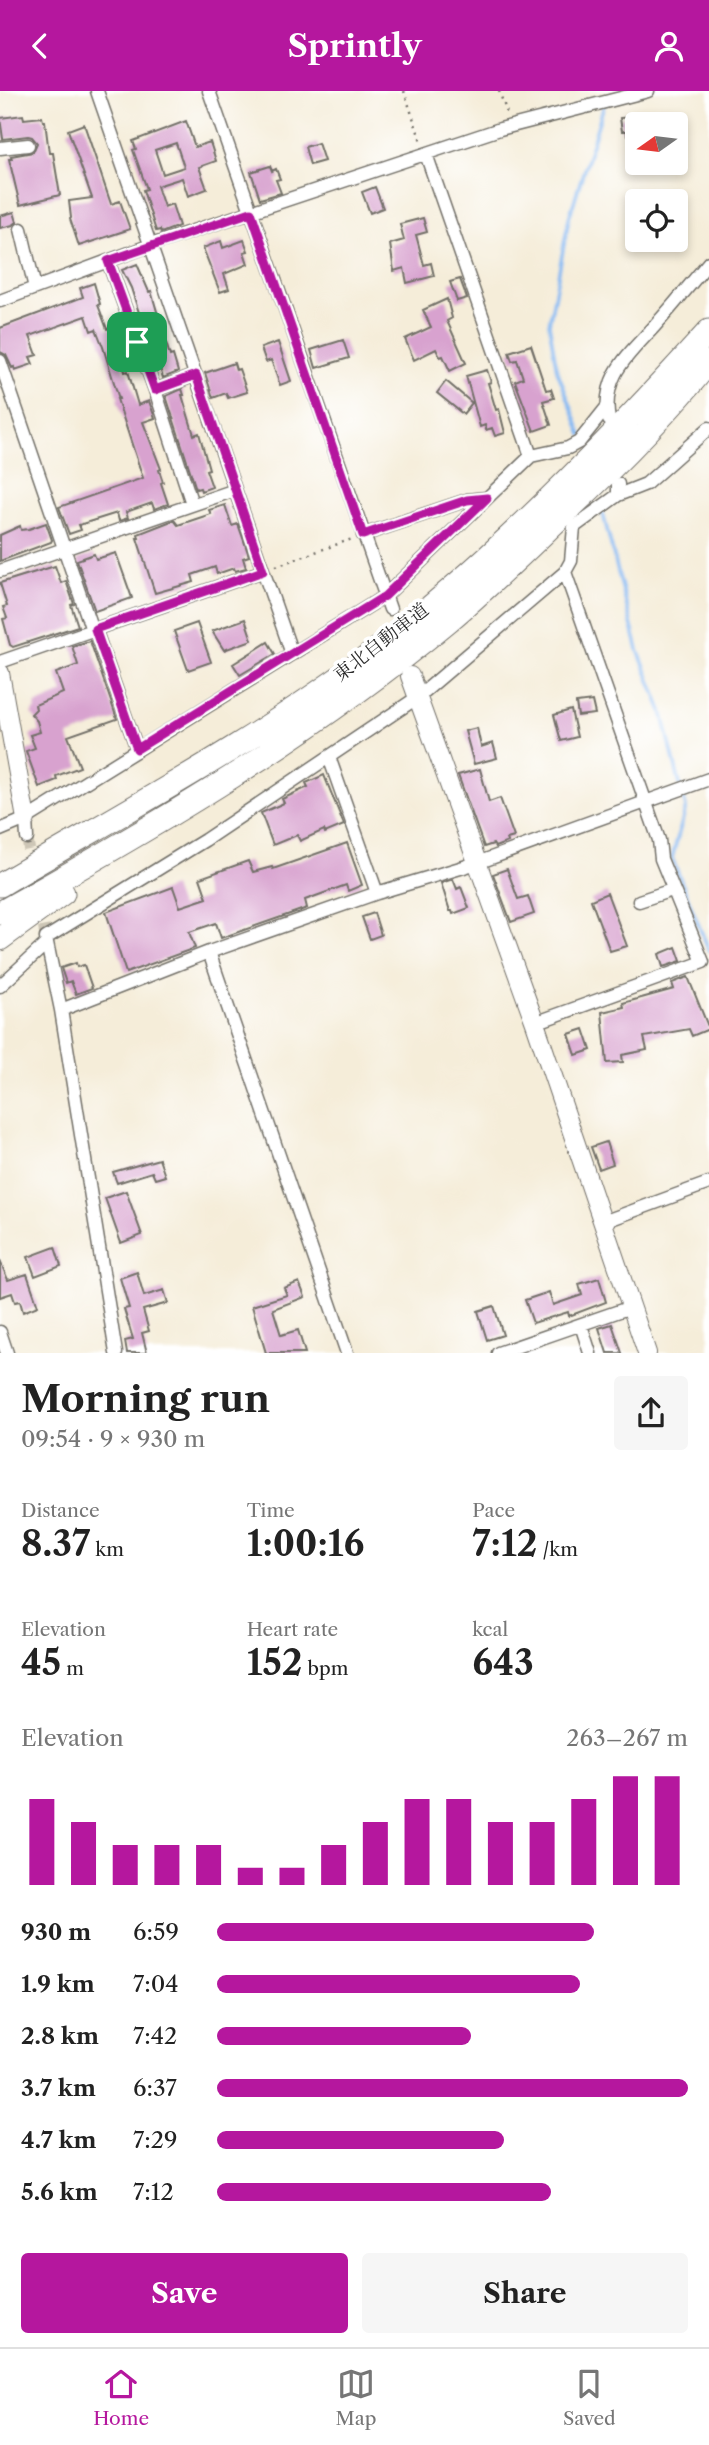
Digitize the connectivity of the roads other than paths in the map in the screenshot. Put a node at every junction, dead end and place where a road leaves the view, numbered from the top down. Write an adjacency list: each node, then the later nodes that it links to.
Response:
1 (97, 91): 9 (street)
2 (209, 91): 7 (street)
3 (648, 91): 6 (street)
4 (28, 145): 5 (street)
5 (0, 148)
6 (426, 154): 7 (street); 22 (street)
7 (251, 212): 9 (street); 27 (street)
8 (21, 229): 12 (street)
9 (151, 245): 10 (street); 17 (street)
10 (108, 261): 12 (street); 18 (street)
11 (709, 262): 19 (street)
12 (35, 288): 13 (street)
13 (0, 301)
14 (709, 331): 21 (highway, 東北自動車道)
15 (0, 361): 28 (street)
16 (709, 362): 23 (highway, 東北自動車道)
17 (196, 375): 18 (street); 24 (street)
18 (155, 390): 26 (street)
19 (607, 407): 21 (street); 22 (street)
20 (709, 428): 23 (street)
21 (607, 431): 40 (highway, 東北自動車道)
22 (531, 456): 25 (street)
23 (615, 483): 31 (street); 41 (highway, 東北自動車道)
24 (235, 490): 26 (street); 30 (street)
25 (487, 498): 27 (street); 32 (street)
26 (192, 504): 28 (street)
27 (358, 537): 32 (street)
28 (64, 549): 29 (street); 34 (street)
29 (0, 571)
30 (263, 571): 34 (street); 35 (street)
31 (565, 572): 39 (street); 45 (street)
32 (385, 596): 33 (street); 35 (street)
33 (390, 609)
34 (93, 629): 36 (street); 42 (street)
35 (292, 654): 42 (street)
36 (0, 662)
37 (0, 673): 46 (street)
38 (410, 676): 39 (street)
39 (418, 697): 43 (street); 49 (street)
40 (292, 709): 50 (highway); 51 (highway, 東北自動車道)
41 (299, 731): 55 (highway, 東北自動車道); 56 (highway)
42 (137, 749): 46 (street)
43 (329, 757): 53 (street); 57 (street)
44 (709, 779): 45 (street)
45 (645, 801): 49 (street); 52 (street)
46 (26, 819): 47 (street); 48 (street)
47 (0, 830)
48 (27, 838)
49 (477, 863): 53 (street); 61 (street)
50 (0, 867)
51 (0, 885)
52 (672, 890): 54 (street); 61 (street)
53 (377, 893): 58 (street)
54 (639, 901)
55 (0, 913)
56 (0, 939)
57 (47, 943): 59 (street); 60 (street)
58 (209, 952): 60 (street); 70 (street)
59 (0, 986)
60 (61, 1010): 69 (street)
61 (535, 1023): 63 (street)
62 (709, 1183): 63 (street)
63 (603, 1222): 64 (street)
64 (631, 1307): 65 (street); 73 (street)
65 (581, 1325): 67 (street); 72 (street)
66 (0, 1332): 68 (street)
67 (538, 1347): 71 (street)
68 (7, 1353)
69 (116, 1353)
70 (347, 1353)
71 (498, 1353)
72 (590, 1353)
73 (648, 1353)

